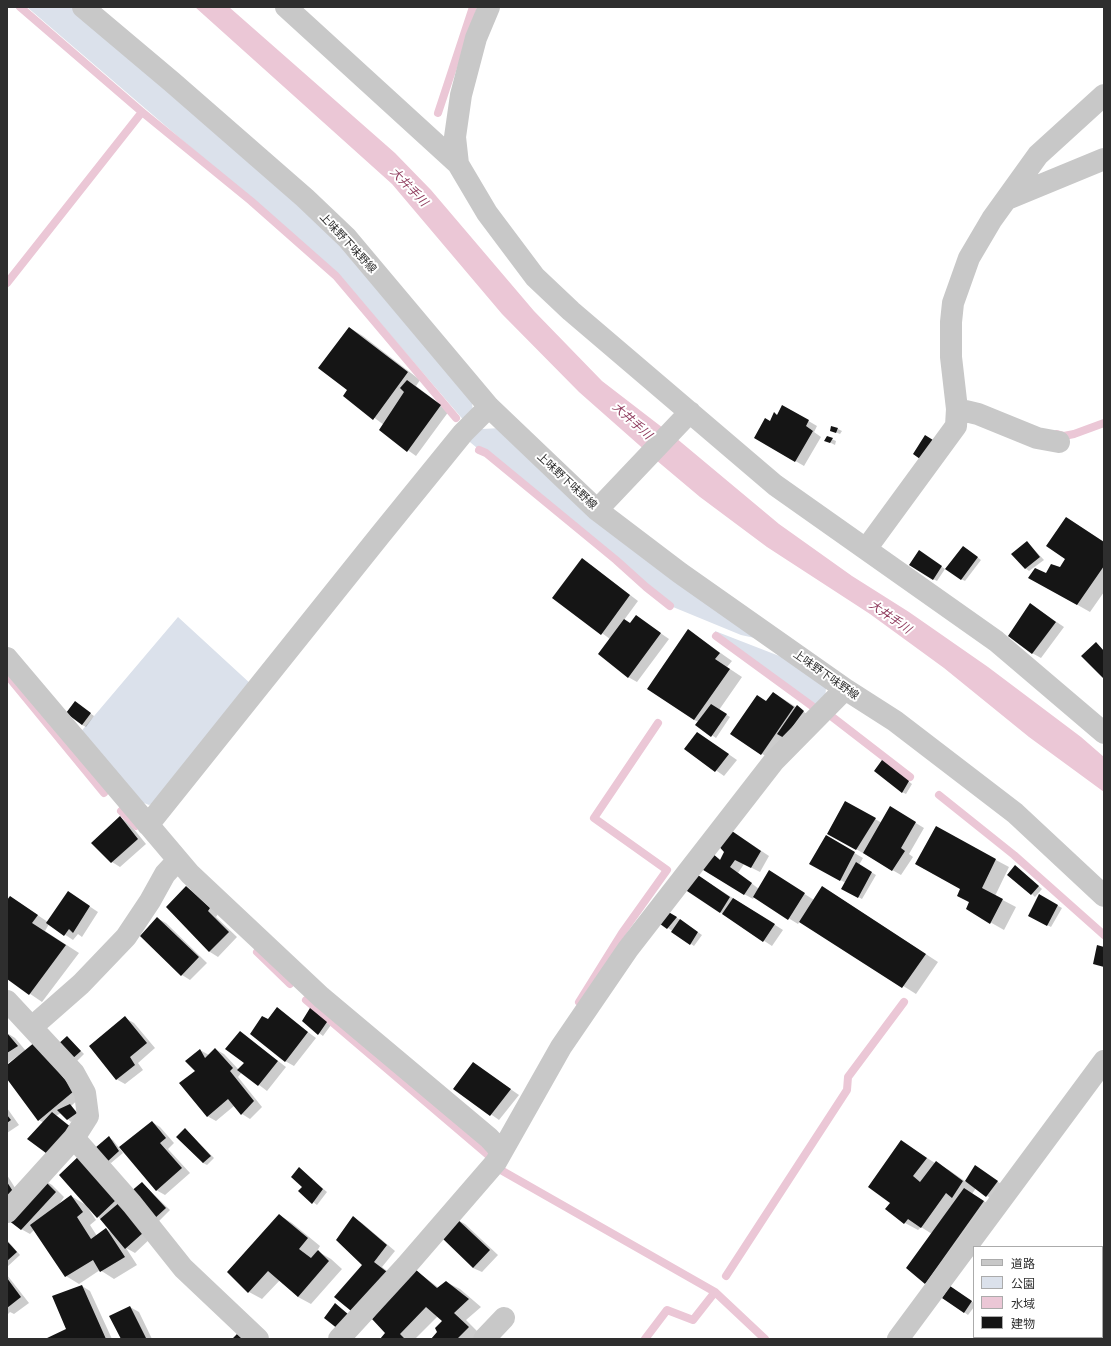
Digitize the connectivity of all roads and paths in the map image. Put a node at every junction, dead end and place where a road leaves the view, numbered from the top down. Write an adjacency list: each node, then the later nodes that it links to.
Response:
1 (83, 7): 8 (street, 上味野下味野線)
2 (286, 7): 6 (street)
3 (488, 7): 6 (street)
4 (1104, 95): 7 (street)
5 (1104, 159): 7 (street)
6 (458, 164): 10 (street)
7 (1007, 199): 9 (street)
8 (489, 407): 12 (street, 上味野下味野線); 17 (street)
9 (958, 409): 11 (street); 13 (street)
10 (686, 416): 12 (street); 13 (street)
11 (1059, 442)
12 (601, 506): 15 (street, 上味野下味野線)
13 (866, 550): 16 (street)
14 (7, 658): 17 (street)
15 (845, 689): 19 (street, 上味野下味野線); 24 (street)
16 (1104, 733)
17 (148, 825): 18 (street)
18 (178, 860): 21 (street); 24 (street)
19 (1102, 890)
20 (7, 1001): 21 (street)
21 (32, 1027): 23 (street)
22 (1104, 1062): 30 (street)
23 (74, 1138): 25 (street); 27 (street)
24 (501, 1151): 28 (street)
25 (7, 1212)
26 (504, 1318): 29 (street)
27 (258, 1339)
28 (339, 1339)
29 (484, 1339)
30 (898, 1339)

